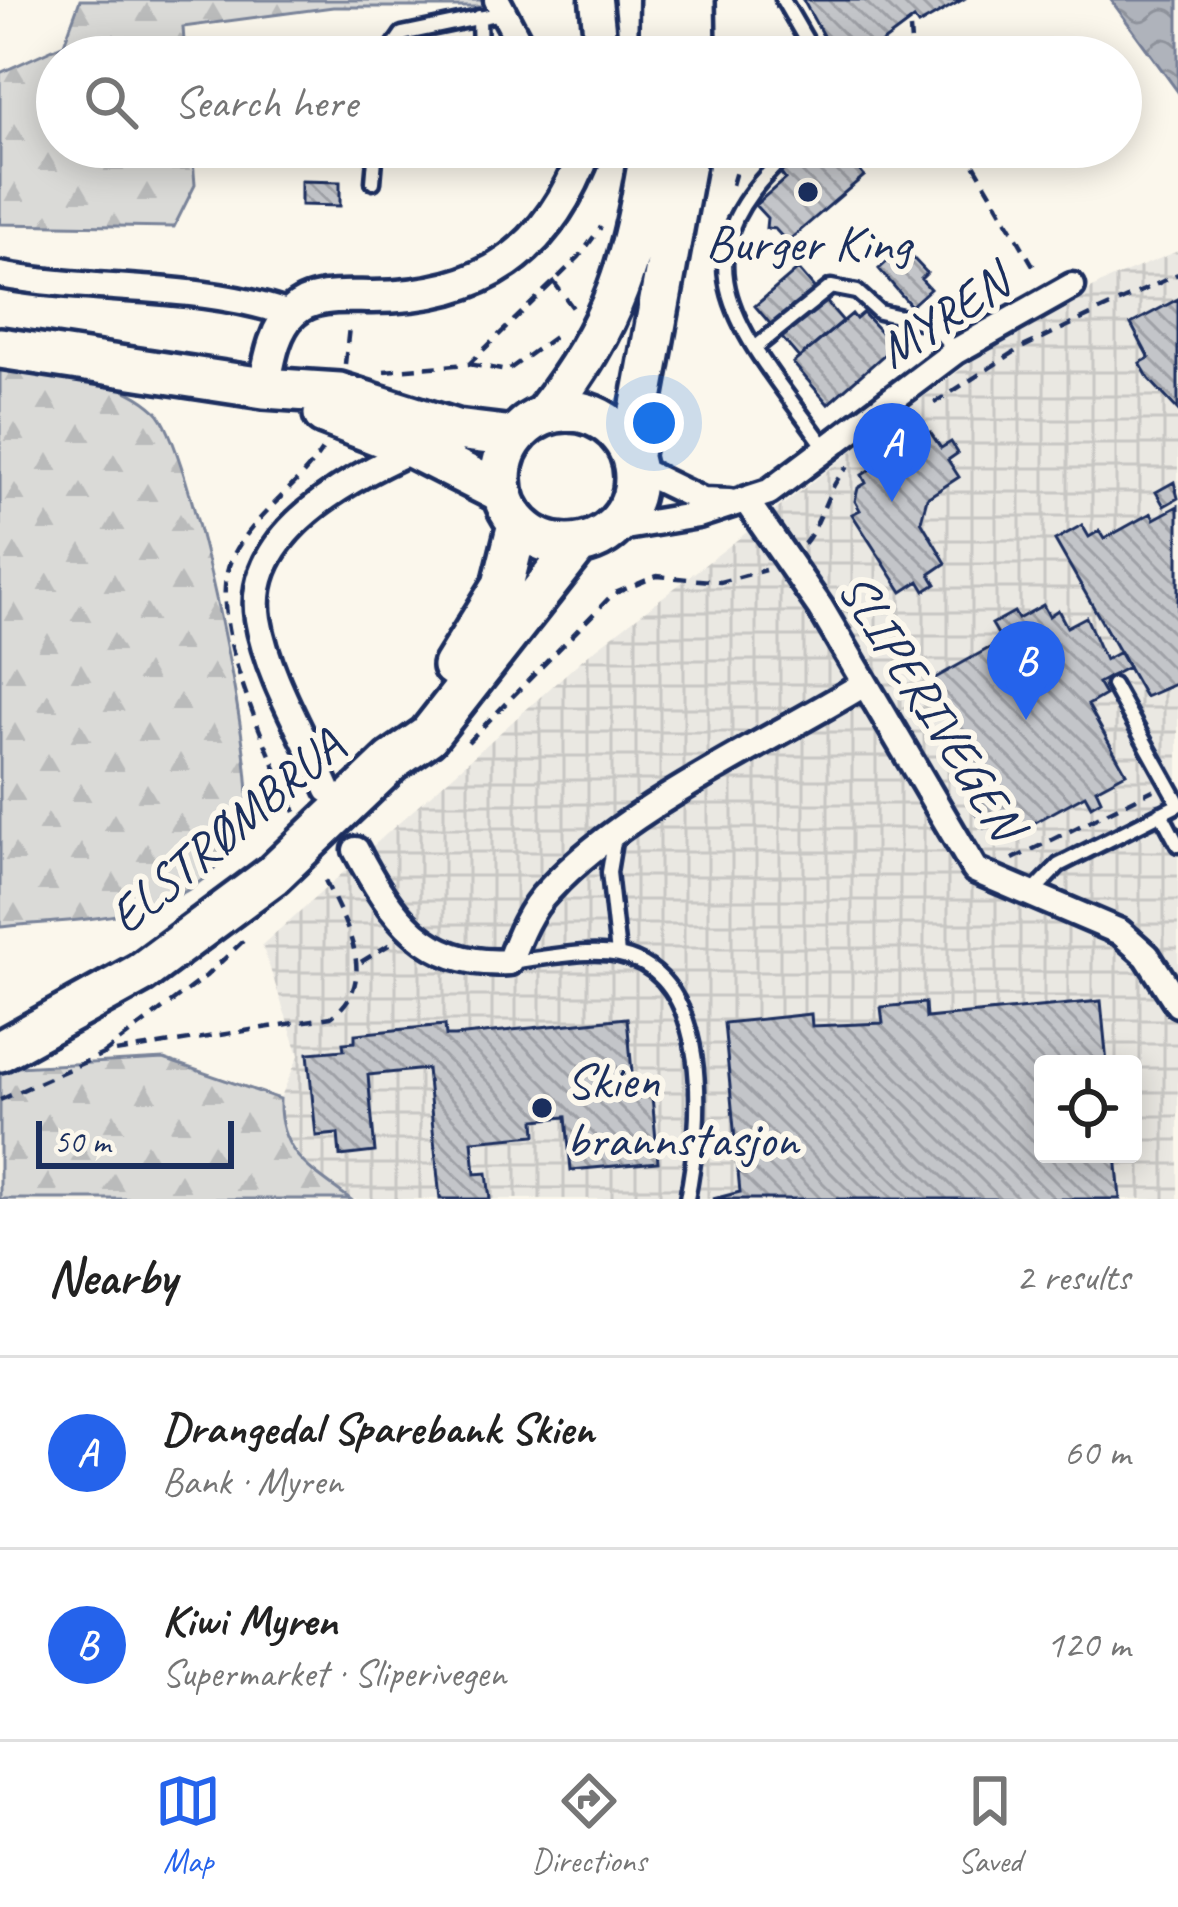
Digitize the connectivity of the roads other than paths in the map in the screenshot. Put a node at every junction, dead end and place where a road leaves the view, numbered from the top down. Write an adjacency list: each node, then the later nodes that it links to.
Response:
1 (596, 0): 7 (street)
2 (661, 0): 8 (main road)
3 (694, 0): 9 (main road)
4 (783, 0): 10 (lane)
5 (499, 13): 6 (lane)
6 (401, 36)
7 (600, 36)
8 (660, 36)
9 (695, 36)
10 (804, 36)
11 (374, 168): 16 (lane)
12 (577, 168): 19 (street)
13 (647, 168): 24 (main road)
14 (684, 168): 27 (main road)
15 (777, 168): 20 (lane)
16 (373, 182)
17 (0, 275): 19 (street)
18 (1061, 293): 22 (street, MYREN)
19 (289, 314): 23 (street)
20 (756, 347): 22 (lane); 26 (lane)
21 (0, 349): 23 (main road)
22 (956, 351): 26 (street, MYREN)
23 (264, 388): 24 (main road); 25 (main road)
24 (529, 426): 27 (main road); 29 (main road)
25 (416, 449): 29 (main road); 34 (street)
26 (827, 450): 28 (street, MYREN)
27 (634, 461): 28 (street); 30 (main road)
28 (746, 502): 30 (street, MYREN); 31 (street, SLIPERIVEGEN)
29 (510, 508): 30 (main road); 33 (main road, ELSTRØMBRUA)
30 (595, 537): 33 (main road, ELSTRØMBRUA)
31 (864, 684): 37 (street); 40 (street, SLIPERIVEGEN)
32 (1113, 685): 35 (lane)
33 (392, 761): 44 (main road, ELSTRØMBRUA)
34 (328, 790)
35 (1178, 803): 36 (lane)
36 (1161, 813): 38 (lane); 40 (lane)
37 (615, 833): 41 (lane); 42 (street)
38 (1178, 845)
39 (356, 850): 42 (street)
40 (1032, 893): 43 (street, SLIPERIVEGEN)
41 (618, 954): 42 (lane); 45 (lane)
42 (509, 962)
43 (1178, 1004)
44 (0, 1051)
45 (687, 1199)

